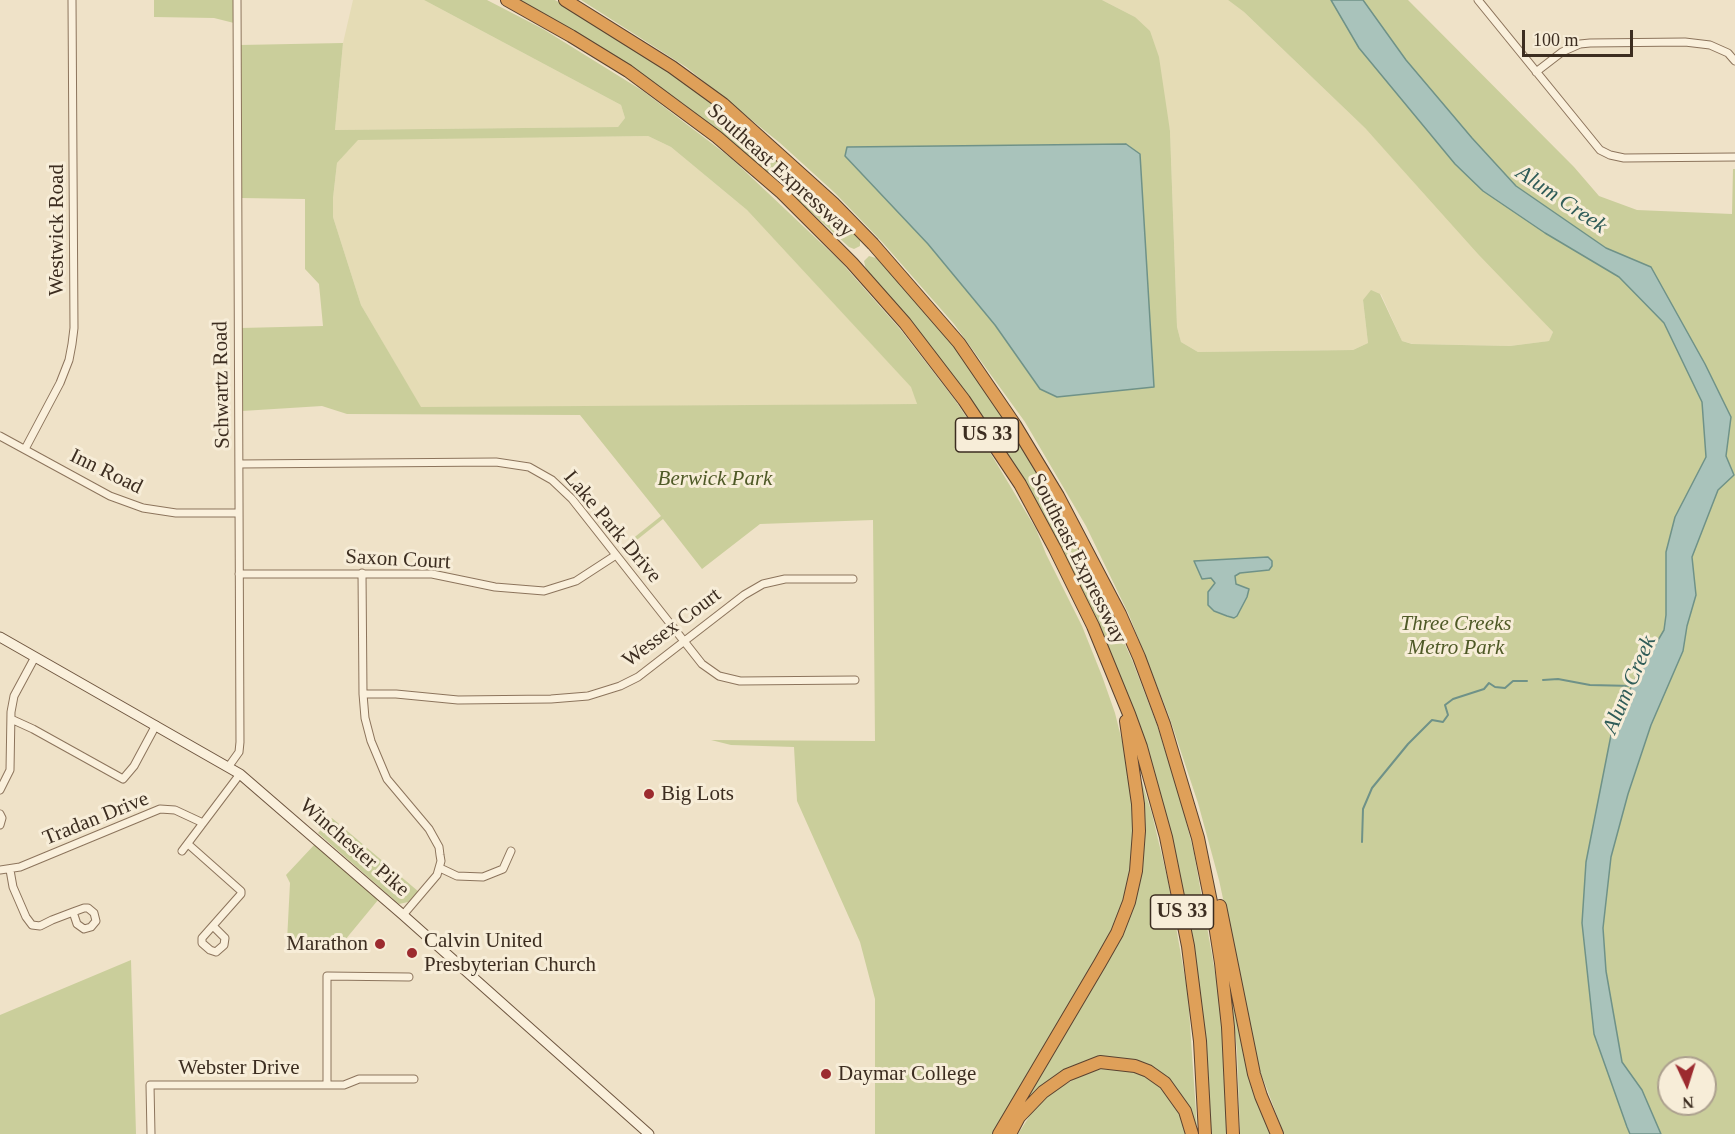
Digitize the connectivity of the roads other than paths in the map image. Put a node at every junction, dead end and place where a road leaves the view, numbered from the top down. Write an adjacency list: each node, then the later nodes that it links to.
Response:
1 (72, 0): 10 (street, Westwick Road)
2 (237, 0): 11 (street, Schwartz Road)
3 (507, 0): 22 (highway, Southeast Expressway / US 33)
4 (565, 0): 34 (highway, Southeast Expressway / US 33)
5 (1478, 0): 7 (street)
6 (1734, 60): 7 (street)
7 (1536, 72): 8 (street)
8 (1735, 157)
9 (0, 436): 10 (street, Inn Road)
10 (25, 449): 12 (street, Inn Road)
11 (239, 464): 12 (street, Schwartz Road); 13 (street, Lake Park Drive)
12 (239, 513): 15 (street, Schwartz Road)
13 (616, 555): 14 (street, Saxon Court); 18 (street, Lake Park Drive)
14 (362, 573): 15 (street, Saxon Court); 21 (street)
15 (239, 574): 25 (street, Schwartz Road)
16 (854, 579): 18 (street, Wessex Court)
17 (0, 637): 19 (main road, Winchester Pike)
18 (685, 642): 20 (street, Lake Park Drive); 21 (street, Wessex Court)
19 (35, 657): 23 (street); 24 (main road, Winchester Pike)
20 (855, 680)
21 (363, 694): 35 (street)
22 (1122, 696): 46 (highway); 49 (highway, Southeast Expressway / US 33)
23 (11, 719): 24 (street); 27 (street)
24 (156, 724): 25 (main road, Winchester Pike)
25 (230, 766): 26 (main road, Winchester Pike)
26 (240, 774): 29 (street); 39 (main road, Winchester Pike)
27 (0, 790)
28 (0, 814): 30 (street)
29 (203, 823): 31 (street); 37 (street, Tradan Drive)
30 (0, 825)
31 (188, 844): 32 (street); 40 (street)
32 (182, 851)
33 (511, 851): 35 (street)
34 (1203, 860): 50 (highway, Southeast Expressway / US 33); 51 (highway)
35 (440, 868): 39 (street)
36 (0, 870): 37 (street, Tradan Drive)
37 (10, 870): 38 (street)
38 (73, 912)
39 (403, 915): 45 (main road, Winchester Pike)
40 (213, 926)
41 (409, 977): 43 (street, Webster Drive)
42 (414, 1079): 43 (street, Webster Drive)
43 (327, 1085): 44 (street, Webster Drive)
44 (151, 1134)
45 (648, 1134)
46 (999, 1134)
47 (1010, 1134): 48 (highway)
48 (1192, 1134)
49 (1205, 1134)
50 (1233, 1134)
51 (1277, 1134)

